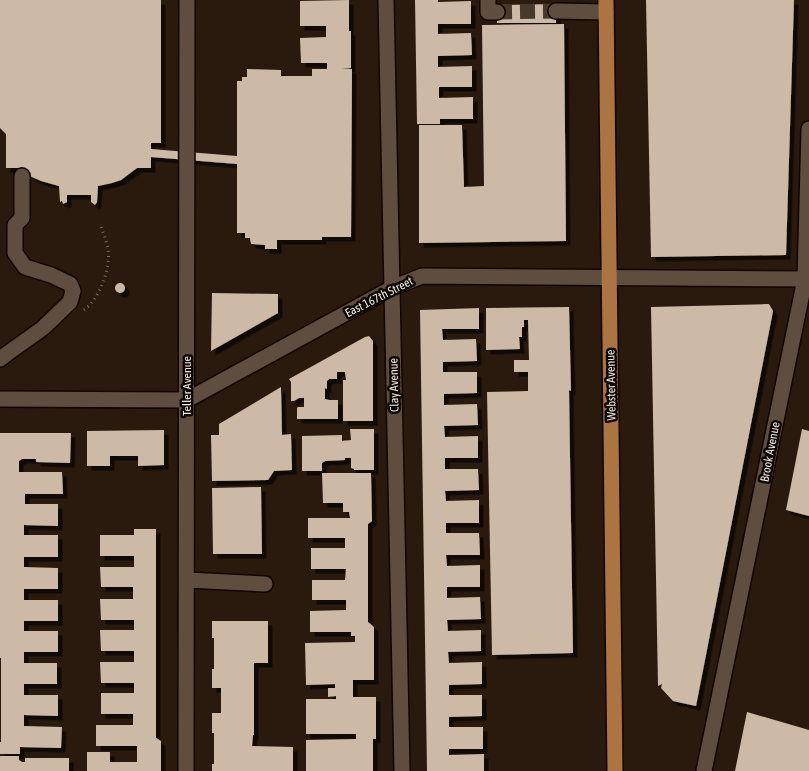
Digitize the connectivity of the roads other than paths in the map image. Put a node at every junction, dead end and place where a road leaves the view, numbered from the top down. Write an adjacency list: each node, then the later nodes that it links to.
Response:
1 (187, 0): 12 (street, Teller Avenue)
2 (386, 0): 9 (street, Clay Avenue)
3 (606, 6): 4 (street); 7 (main road, Webster Avenue)
4 (556, 11)
5 (809, 129): 8 (street, Brook Avenue)
6 (22, 176): 10 (street)
7 (610, 278): 8 (street, East 167th Street); 9 (street, East 167th Street); 17 (main road, Webster Avenue)
8 (807, 279): 18 (street, Brook Avenue)
9 (392, 288): 12 (street, East 167th Street); 16 (street, Clay Avenue)
10 (0, 360)
11 (0, 400): 12 (street, East 167th Street)
12 (187, 400): 13 (street, Teller Avenue)
13 (186, 580): 14 (street); 15 (street, Teller Avenue)
14 (265, 584)
15 (186, 771)
16 (402, 771)
17 (615, 771)
18 (704, 771)

